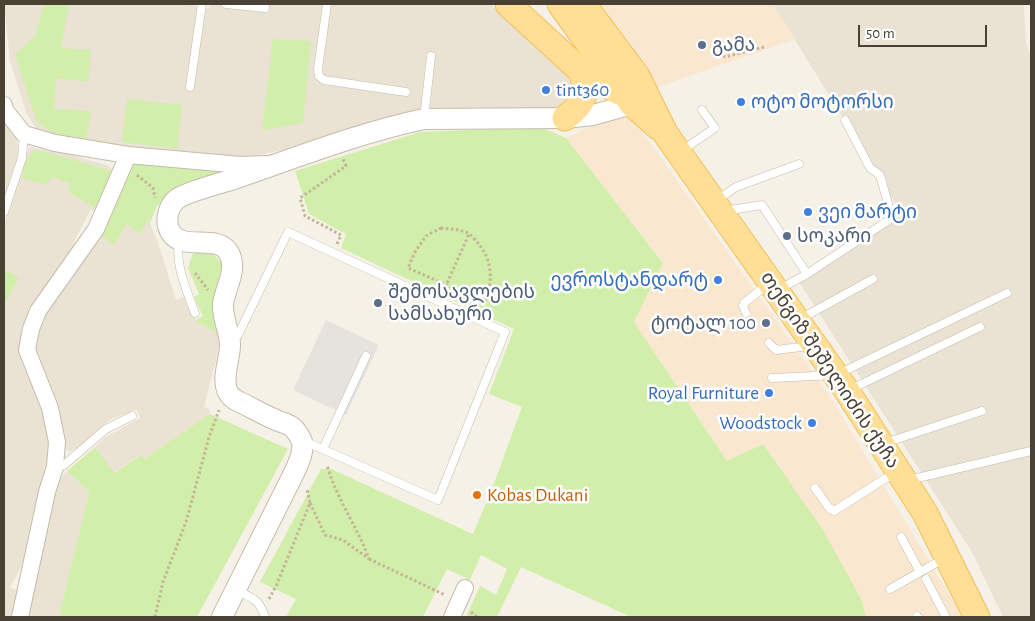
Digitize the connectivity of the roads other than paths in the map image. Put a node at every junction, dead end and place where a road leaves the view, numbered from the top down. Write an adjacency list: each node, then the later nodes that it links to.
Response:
1 (202, 4): 10 (lane)
2 (226, 4): 7 (lane)
3 (327, 4): 11 (lane)
4 (508, 4): 9 (main road)
5 (560, 4): 12 (main road, თენგიზ შეშელიძის ქუჩა)
6 (583, 4): 18 (main road, თენგიზ შეშელიძის ქუჩა)
7 (264, 8)
8 (431, 56): 16 (lane)
9 (582, 71): 12 (main road); 15 (main road)
10 (190, 87)
11 (406, 92)
12 (629, 100): 15 (street); 18 (main road, თენგიზ შეშელიძის ქუჩა)
13 (4, 105): 19 (street)
14 (702, 110): 20 (lane)
15 (565, 118): 16 (street)
16 (424, 119): 22 (street)
17 (845, 120): 27 (lane)
18 (665, 133): 20 (main road, თენგიზ შეშელიძის ქუჩა)
19 (24, 134): 21 (street); 25 (lane)
20 (679, 153): 24 (main road, თენგიზ შეშელიძის ქუჩა)
21 (126, 161): 22 (street); 47 (street)
22 (280, 162): 26 (street)
23 (798, 164): 24 (lane)
24 (717, 207): 27 (lane); 29 (main road, თენგიზ შეშელიძის ქუჩა)
25 (4, 212)
26 (180, 240): 31 (lane); 36 (street)
27 (807, 274): 29 (lane)
28 (873, 279): 33 (lane)
29 (774, 286): 32 (lane); 33 (main road, თენგიზ შეშელიძის ქუჩა)
30 (1007, 293): 40 (lane)
31 (195, 312)
32 (746, 313)
33 (798, 320): 37 (main road, თენგიზ შეშელიძის ქუჩა)
34 (980, 327): 40 (lane)
35 (769, 343): 37 (lane)
36 (230, 344): 43 (street); 45 (lane)
37 (815, 345): 40 (main road, თენგიზ შეშელიძის ქუჩა)
38 (366, 356): 45 (lane)
39 (772, 378): 40 (lane)
40 (842, 383): 44 (main road, თენგიზ შეშელიძის ქუჩა)
41 (982, 411): 44 (lane)
42 (132, 416): 47 (lane)
43 (302, 440): 45 (lane); 55 (street)
44 (881, 444): 48 (main road, თენგიზ შეშელიძის ქუჩა)
45 (323, 450)
46 (1031, 451): 48 (lane)
47 (55, 466): 57 (street)
48 (901, 476): 49 (lane); 51 (main road, თენგიზ შეშელიძის ქუჩა)
49 (815, 488)
50 (901, 537): 52 (lane)
51 (947, 557): 52 (lane); 60 (main road, თენგიზ შეშელიძის ქუჩა)
52 (920, 572): 54 (lane)
53 (926, 579): 59 (lane)
54 (890, 589)
55 (236, 590): 56 (lane); 58 (street)
56 (264, 614)
57 (20, 617)
58 (222, 617)
59 (946, 617)
60 (977, 617)

